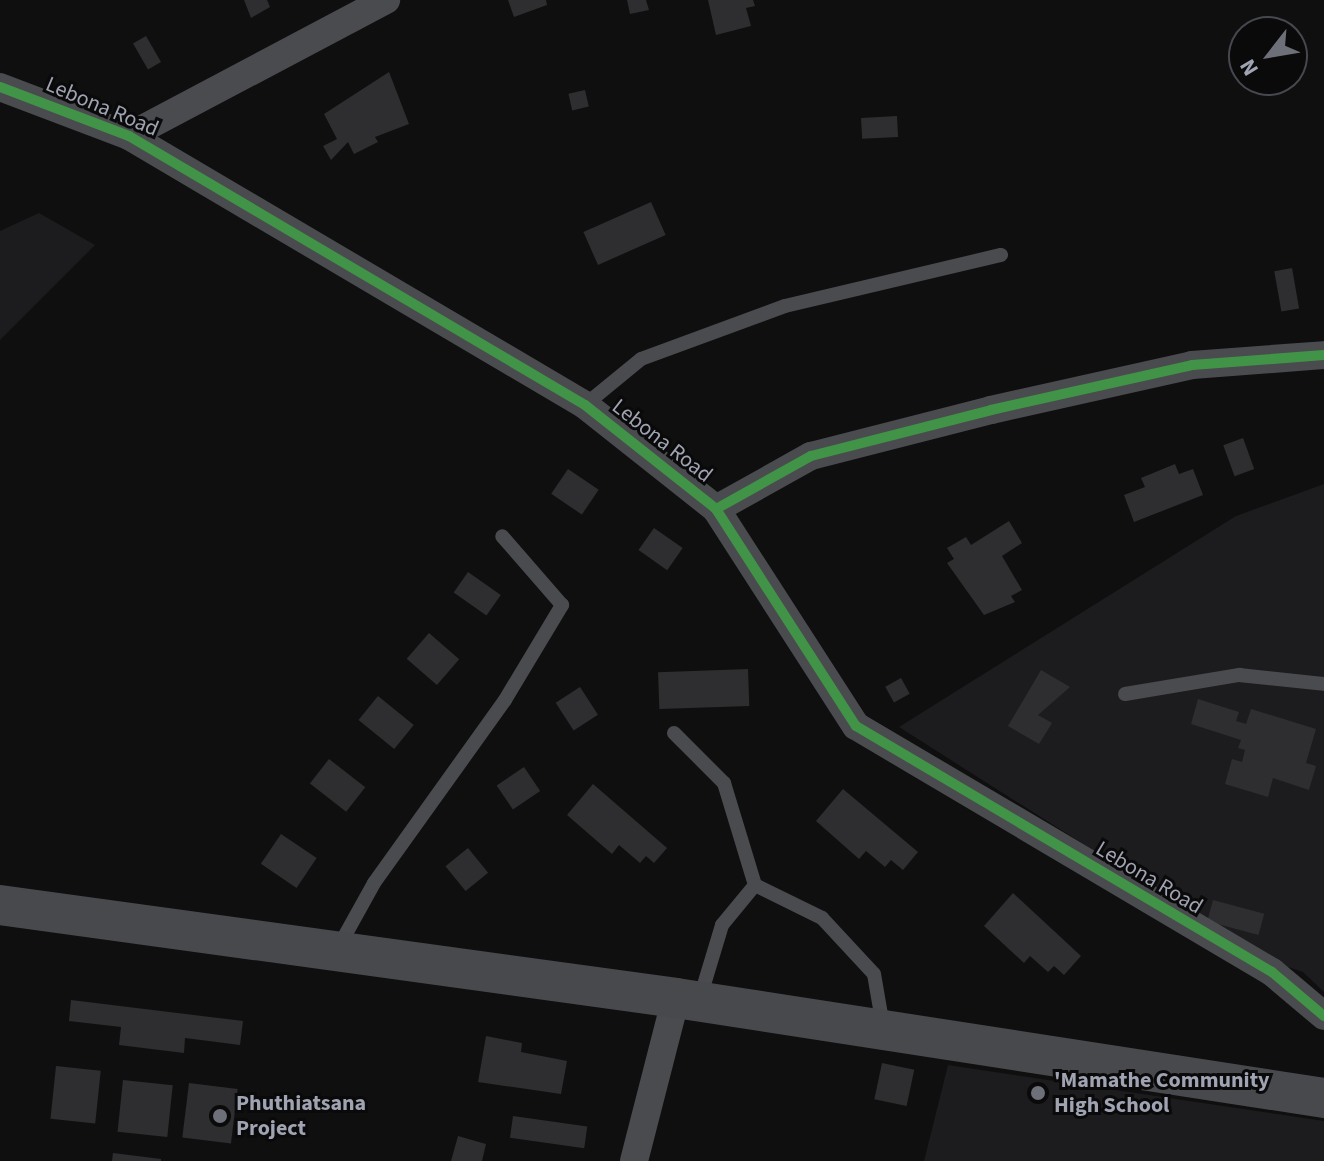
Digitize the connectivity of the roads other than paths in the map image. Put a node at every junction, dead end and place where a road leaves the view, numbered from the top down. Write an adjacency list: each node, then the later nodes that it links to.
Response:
1 (386, 0): 3 (street)
2 (0, 87): 3 (street, Lebona Road)
3 (129, 136): 6 (street, Lebona Road)
4 (1001, 255): 6 (lane)
5 (1324, 355): 7 (street)
6 (585, 405): 7 (street, Lebona Road)
7 (716, 509): 16 (street, Lebona Road)
8 (502, 536): 14 (lane)
9 (1324, 684): 10 (lane)
10 (1125, 694)
11 (674, 733): 12 (lane)
12 (755, 885): 15 (lane); 17 (lane)
13 (0, 905): 14 (main road)
14 (336, 952): 15 (main road)
15 (687, 1000): 17 (main road); 19 (street)
16 (1324, 1016)
17 (884, 1030): 18 (main road)
18 (1324, 1098)
19 (634, 1161)

